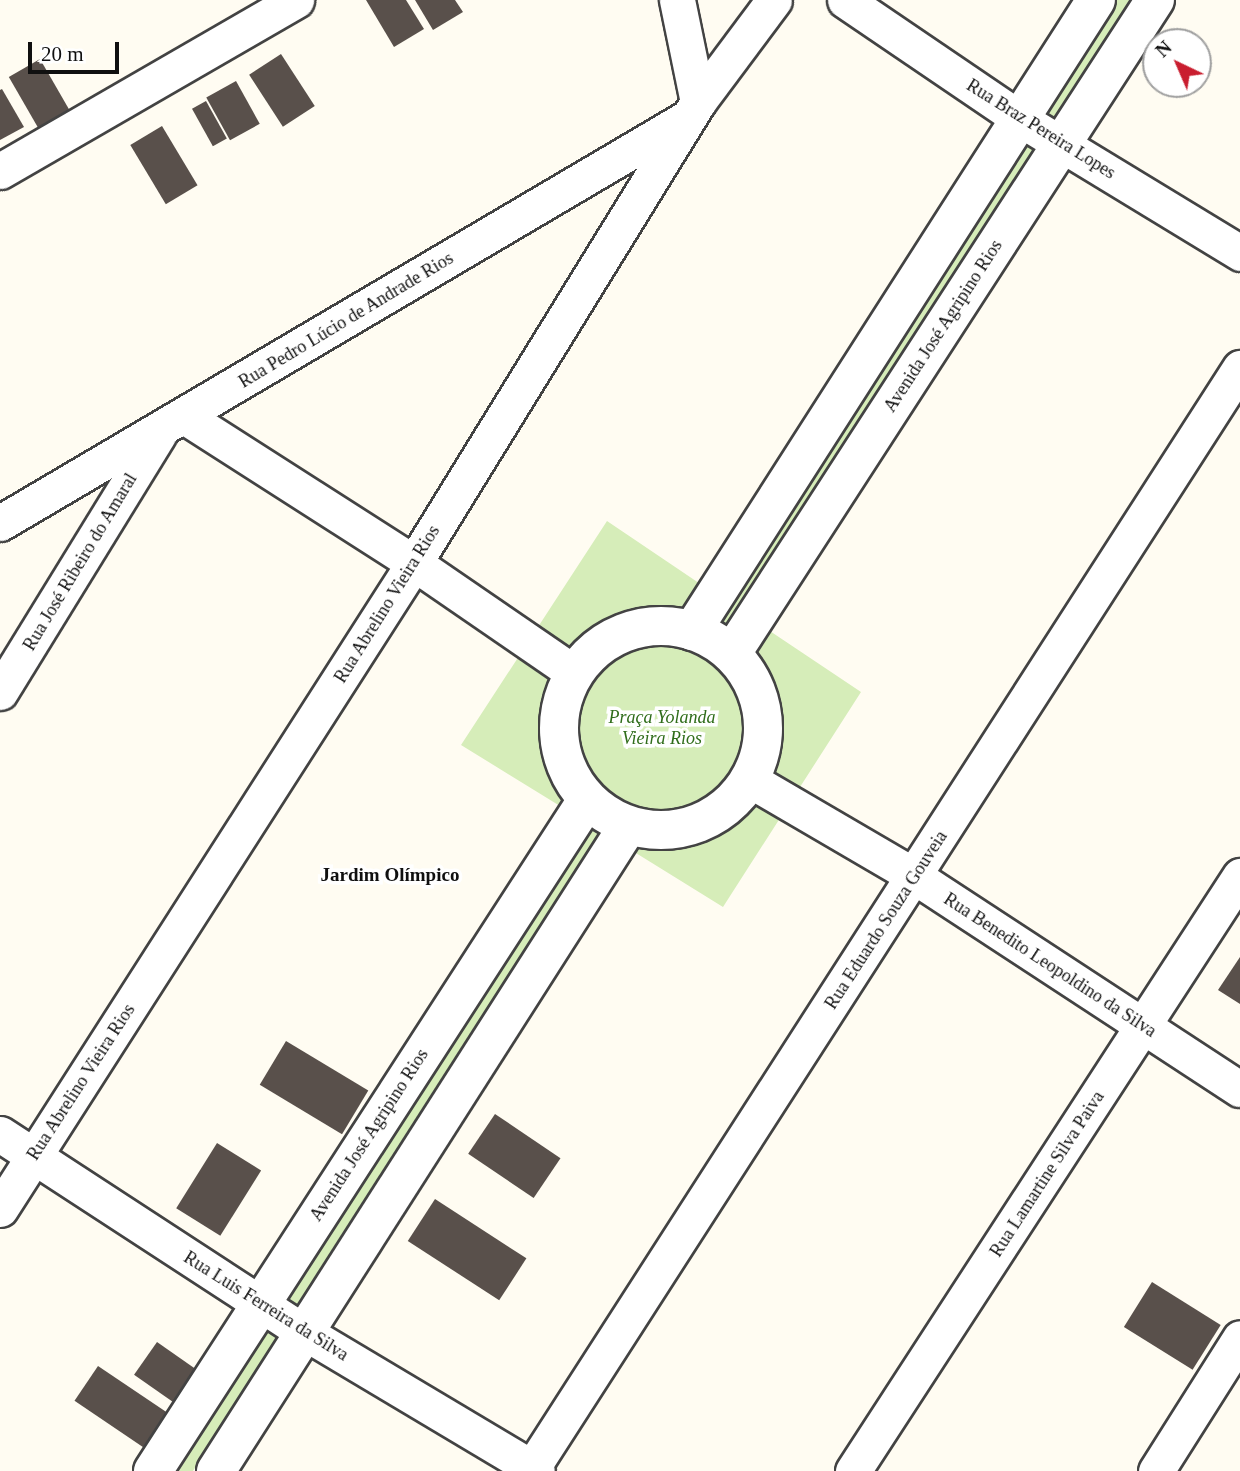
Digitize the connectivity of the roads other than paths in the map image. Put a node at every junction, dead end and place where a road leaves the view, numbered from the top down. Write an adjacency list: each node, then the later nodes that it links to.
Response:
1 (677, 0): 7 (street)
2 (774, 0): 7 (street, Rua Abrelino Vieira Rios)
3 (845, 0): 8 (street, Rua Braz Pereira Lopes)
4 (1096, 0): 8 (street)
5 (1154, 0): 9 (street, Avenida José Agripino Rios)
6 (285, 3): 10 (street)
7 (694, 109): 13 (street, Rua Pedro Lúcio de Andrade Rios); 15 (street, Rua Abrelino Vieira Rios)
8 (1020, 119): 9 (street, Rua Braz Pereira Lopes); 16 (street)
9 (1061, 144): 11 (street, Rua Braz Pereira Lopes); 17 (street, Avenida José Agripino Rios)
10 (0, 171)
11 (1240, 253)
12 (1240, 368): 23 (street, Rua Eduardo Souza Gouveia)
13 (172, 424): 14 (street, Rua Pedro Lúcio de Andrade Rios); 15 (street); 19 (street, Rua José Ribeiro do Amaral)
14 (0, 523)
15 (414, 563): 18 (street); 28 (street, Rua Abrelino Vieira Rios)
16 (692, 631): 17 (street); 18 (street)
17 (732, 653): 20 (street)
18 (574, 673): 21 (street)
19 (0, 692)
20 (750, 780): 22 (street); 23 (street, Rua Benedito Leopoldino da Silva)
21 (587, 800): 22 (street); 30 (street, Avenida José Agripino Rios)
22 (628, 826): 31 (street)
23 (914, 876): 25 (street, Rua Benedito Leopoldino da Silva); 33 (street, Rua Eduardo Souza Gouveia)
24 (1240, 877): 25 (street, Rua Lamartine Silva Paiva)
25 (1143, 1027): 26 (street, Rua Benedito Leopoldino da Silva); 36 (street, Rua Lamartine Silva Paiva)
26 (1240, 1089)
27 (0, 1134): 28 (street, Rua Luis Ferreira da Silva)
28 (34, 1156): 29 (street, Rua Abrelino Vieira Rios); 30 (street, Rua Luis Ferreira da Silva)
29 (0, 1209)
30 (260, 1303): 31 (street, Rua Luis Ferreira da Silva); 34 (street, Avenida José Agripino Rios)
31 (304, 1332): 33 (street, Rua Luis Ferreira da Silva); 35 (street)
32 (1240, 1338): 37 (street)
33 (533, 1470)
34 (153, 1471)
35 (216, 1471)
36 (853, 1471)
37 (1156, 1471)

